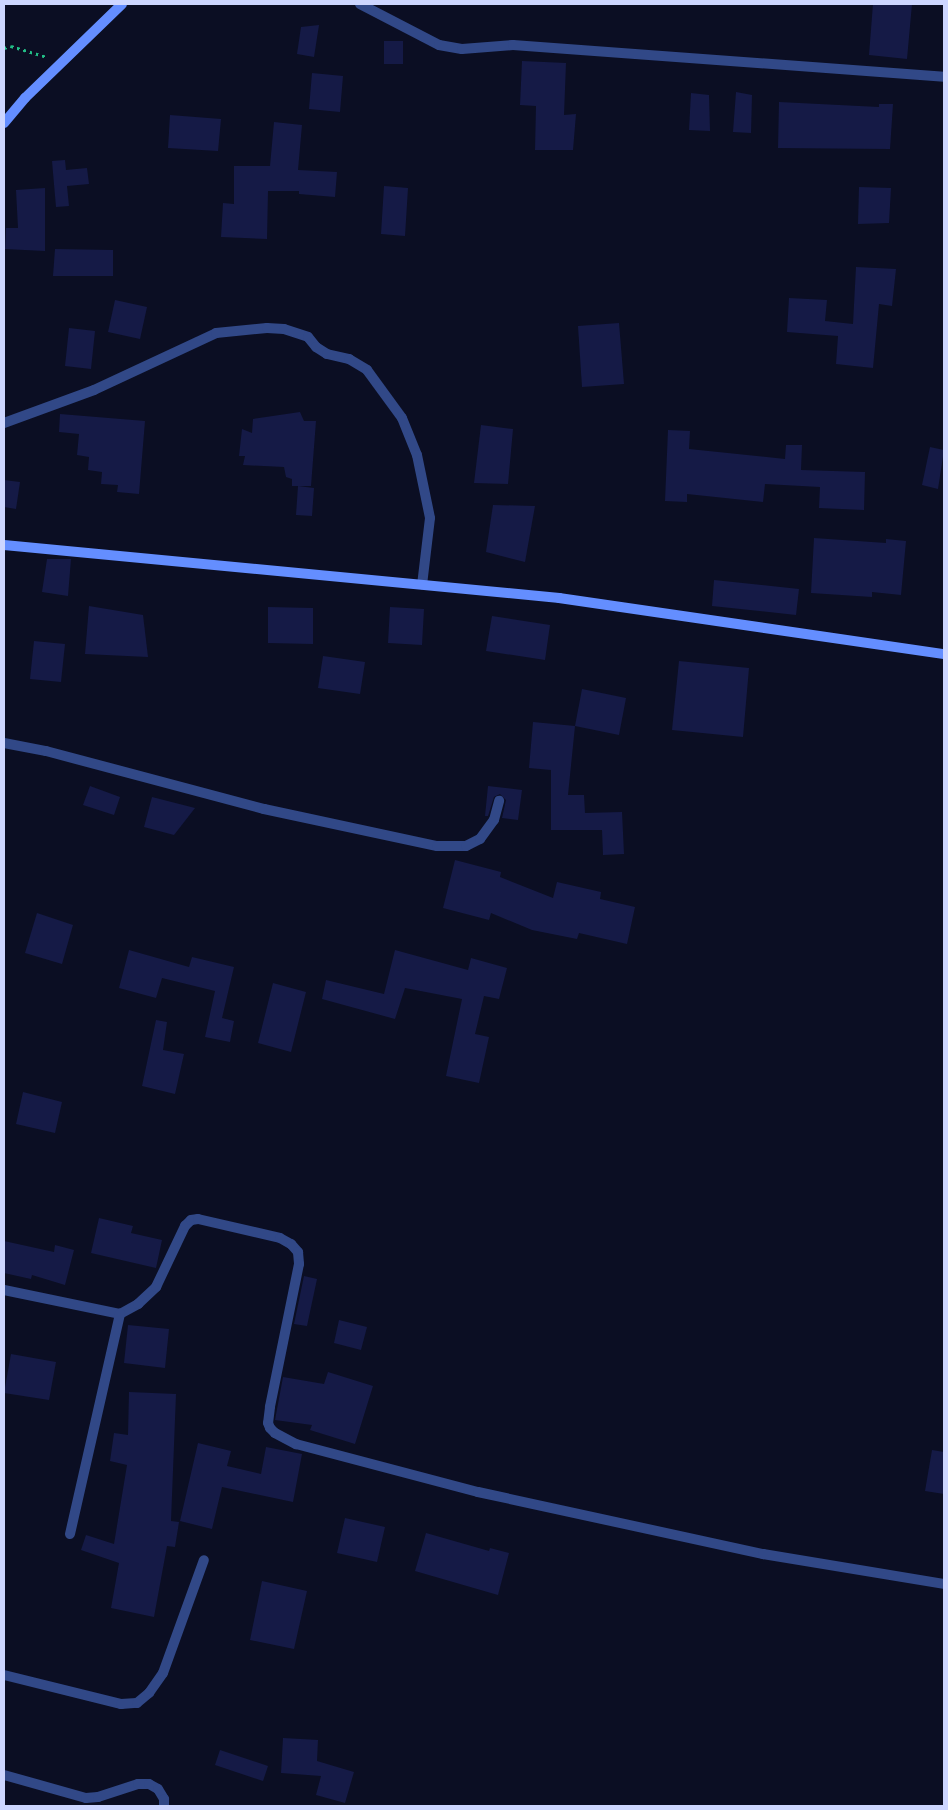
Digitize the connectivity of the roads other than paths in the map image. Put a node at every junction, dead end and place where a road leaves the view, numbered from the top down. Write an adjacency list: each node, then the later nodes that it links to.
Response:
1 (122, 4): 4 (street)
2 (360, 4): 3 (street)
3 (944, 77)
4 (4, 123)
5 (4, 423): 7 (street)
6 (4, 545): 7 (street)
7 (422, 585): 8 (street)
8 (944, 654)
9 (4, 744): 10 (street)
10 (499, 801)
11 (4, 1290): 12 (street)
12 (120, 1314): 13 (street); 15 (street)
13 (70, 1534)
14 (204, 1560): 16 (street)
15 (944, 1584)
16 (4, 1675)
17 (4, 1775): 18 (street)
18 (164, 1806)

